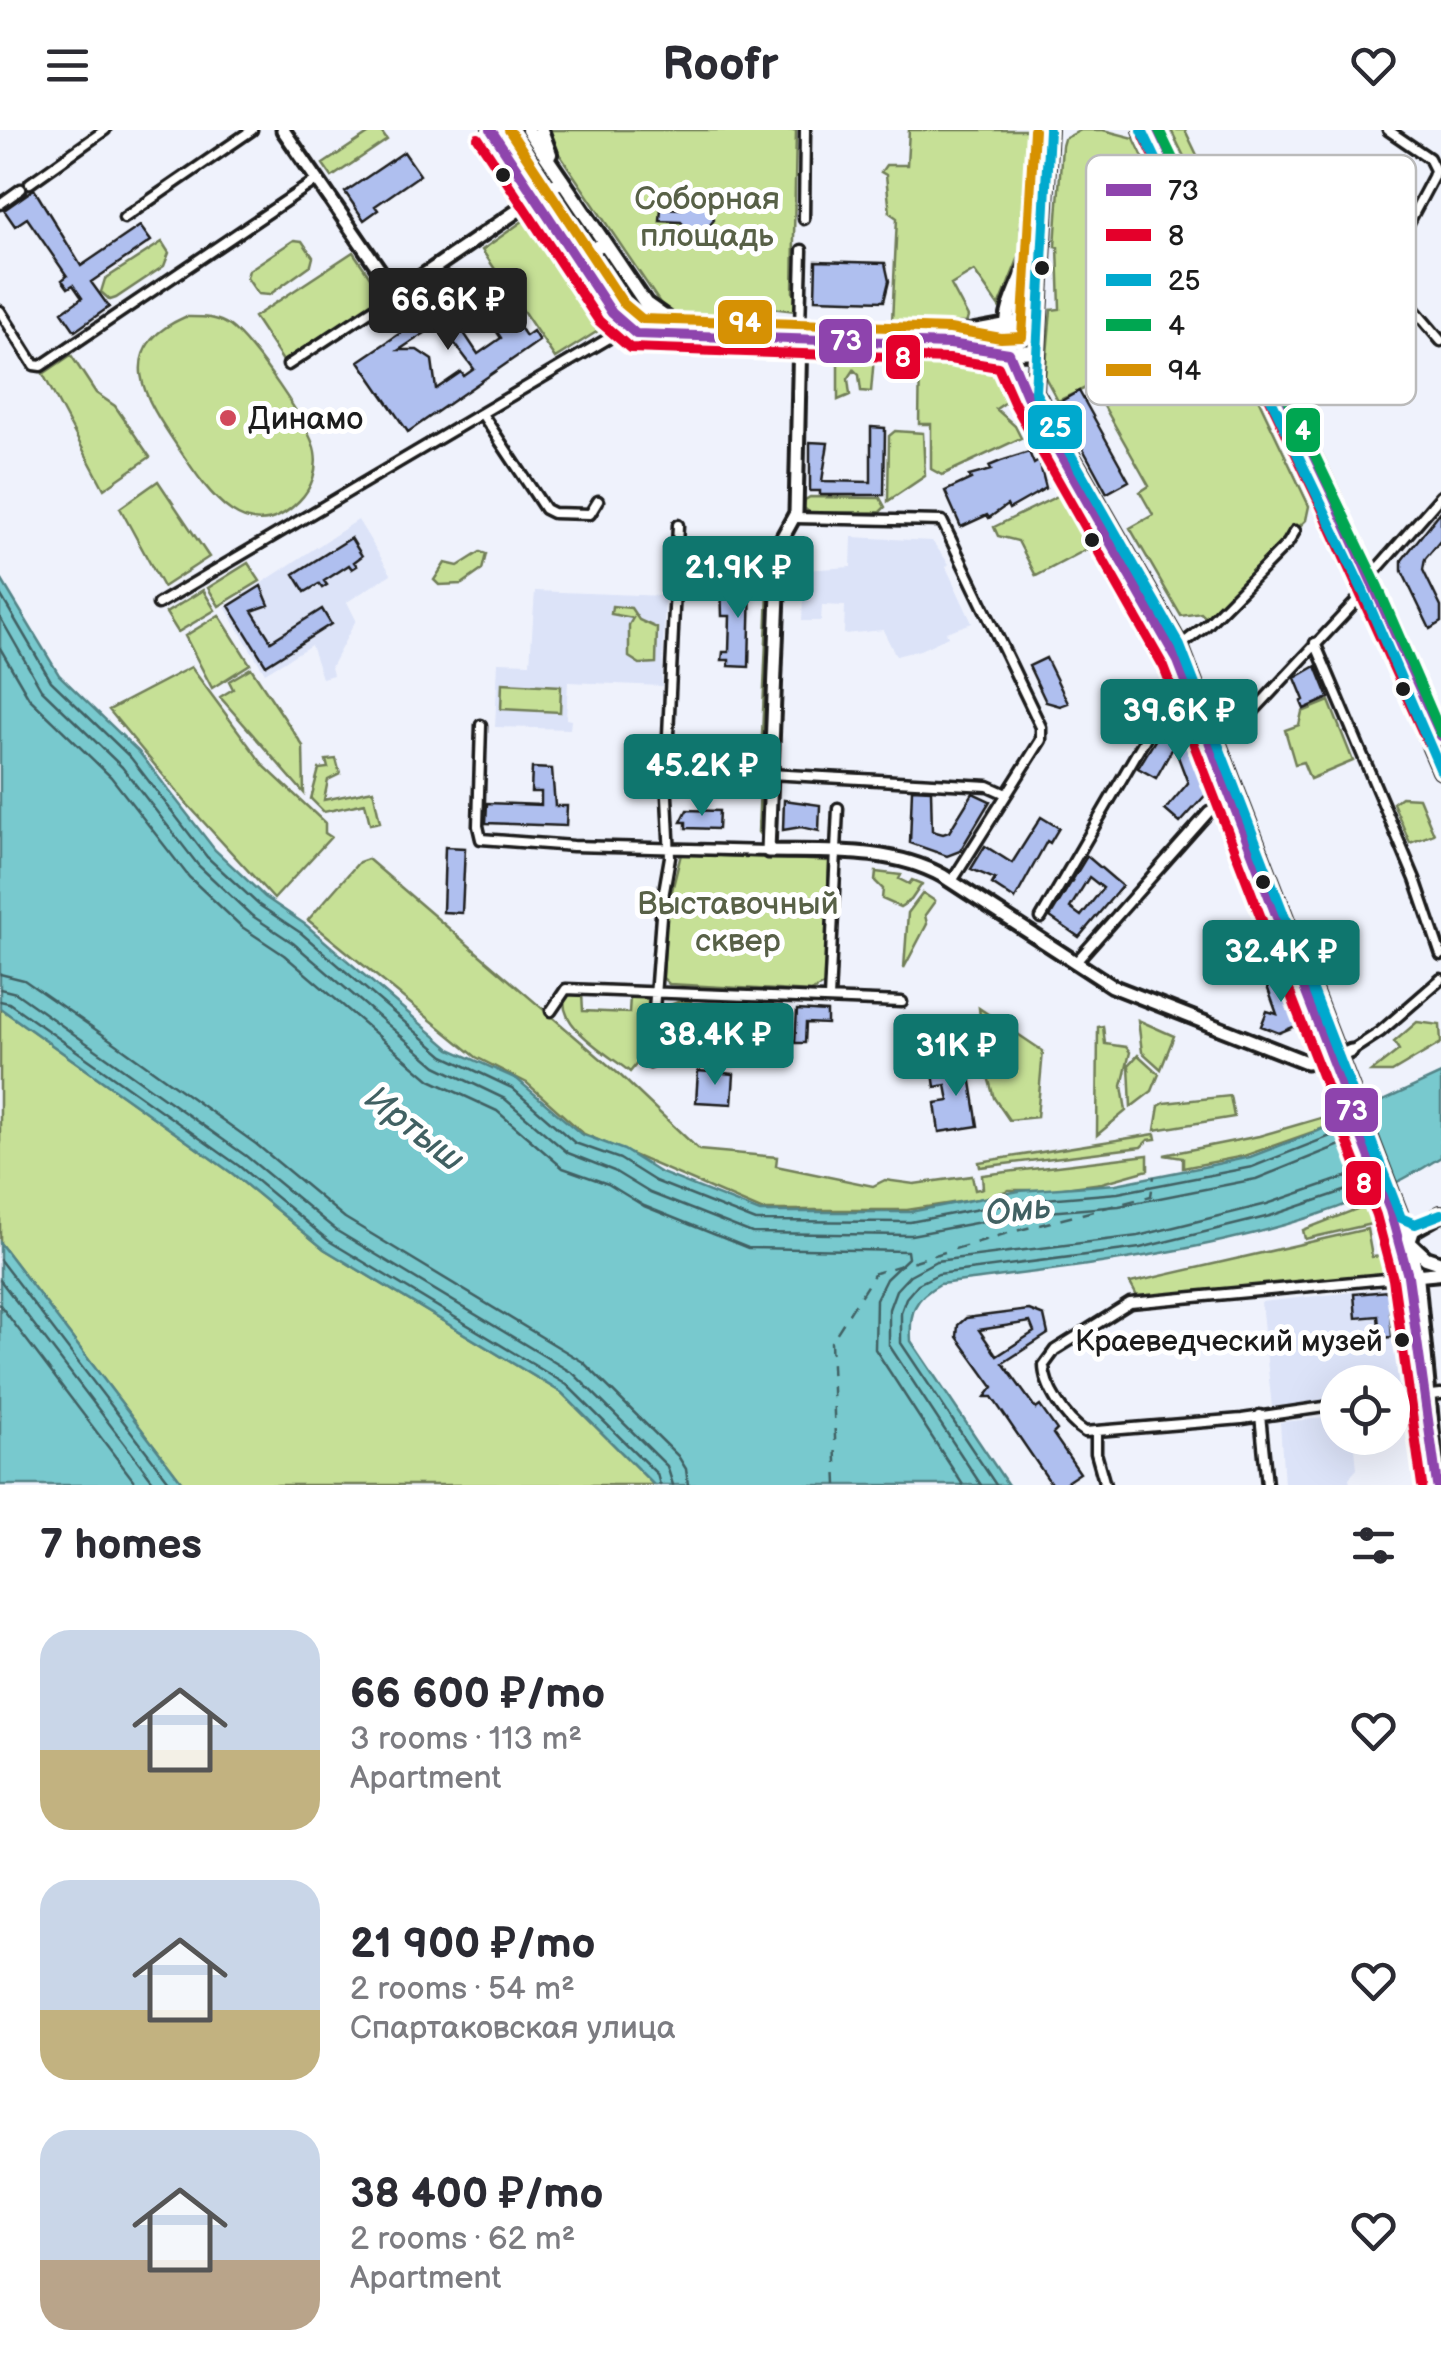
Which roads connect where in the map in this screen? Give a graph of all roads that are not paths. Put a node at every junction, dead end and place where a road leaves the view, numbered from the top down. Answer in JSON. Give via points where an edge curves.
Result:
{"nodes":[{"id":1,"x":105,"y":130,"type":"edge"},
{"id":2,"x":252,"y":130,"type":"edge"},
{"id":3,"x":284,"y":130,"type":"edge"},
{"id":4,"x":491,"y":130,"type":"edge"},
{"id":5,"x":528,"y":130,"type":"edge"},
{"id":6,"x":541,"y":130,"type":"edge"},
{"id":7,"x":804,"y":130,"type":"edge"},
{"id":8,"x":1050,"y":130,"type":"edge"},
{"id":9,"x":1142,"y":130,"type":"edge"},
{"id":10,"x":1388,"y":130,"type":"edge"},
{"id":11,"x":1161,"y":131,"type":"edge"},
{"id":12,"x":1156,"y":155,"type":"edge"},
{"id":13,"x":1171,"y":155,"type":"edge"},
{"id":14,"x":550,"y":162,"type":"junction"},
{"id":15,"x":318,"y":179,"type":"junction"},
{"id":16,"x":562,"y":180,"type":"junction"},
{"id":17,"x":536,"y":198,"type":"junction"},
{"id":18,"x":0,"y":204,"type":"edge"},
{"id":19,"x":1416,"y":207,"type":"edge"},
{"id":20,"x":1043,"y":209,"type":"junction"},
{"id":21,"x":124,"y":218,"type":"dead end"},
{"id":22,"x":804,"y":219,"type":"dead end"},
{"id":23,"x":604,"y":242,"type":"junction"},
{"id":24,"x":802,"y":250,"type":"dead end"},
{"id":25,"x":578,"y":260,"type":"junction"},
{"id":26,"x":396,"y":294,"type":"junction"},
{"id":27,"x":651,"y":309,"type":"junction"},
{"id":28,"x":0,"y":311,"type":"edge"},
{"id":29,"x":1416,"y":312,"type":"edge"},
{"id":30,"x":625,"y":326,"type":"junction"},
{"id":31,"x":1003,"y":328,"type":"junction"},
{"id":32,"x":1035,"y":330,"type":"junction"},
{"id":33,"x":800,"y":335,"type":"junction"},
{"id":34,"x":889,"y":336,"type":"junction"},
{"id":35,"x":1441,"y":341,"type":"edge"},
{"id":36,"x":1036,"y":351,"type":"junction"},
{"id":37,"x":1009,"y":353,"type":"junction"},
{"id":38,"x":288,"y":365,"type":"dead end"},
{"id":39,"x":1278,"y":405,"type":"edge"},
{"id":40,"x":1285,"y":405,"type":"edge"},
{"id":41,"x":482,"y":414,"type":"junction"},
{"id":42,"x":1441,"y":496,"type":"edge"},
{"id":43,"x":598,"y":501,"type":"dead end"},
{"id":44,"x":795,"y":518,"type":"junction"},
{"id":45,"x":678,"y":525,"type":"dead end"},
{"id":46,"x":1295,"y":531,"type":"dead end"},
{"id":47,"x":1370,"y":577,"type":"junction"},
{"id":48,"x":1364,"y":593,"type":"junction"},
{"id":49,"x":158,"y":604,"type":"dead end"},
{"id":50,"x":1315,"y":643,"type":"junction"},
{"id":51,"x":1180,"y":646,"type":"junction"},
{"id":52,"x":1163,"y":708,"type":"dead end"},
{"id":53,"x":1247,"y":718,"type":"dead end"},
{"id":54,"x":481,"y":725,"type":"dead end"},
{"id":55,"x":1441,"y":736,"type":"edge"},
{"id":56,"x":1441,"y":771,"type":"edge"},
{"id":57,"x":769,"y":774,"type":"junction"},
{"id":58,"x":1006,"y":794,"type":"junction"},
{"id":59,"x":838,"y":808,"type":"dead end"},
{"id":60,"x":1209,"y":812,"type":"dead end"},
{"id":61,"x":669,"y":850,"type":"junction"},
{"id":62,"x":768,"y":851,"type":"junction"},
{"id":63,"x":836,"y":854,"type":"junction"},
{"id":64,"x":952,"y":881,"type":"junction"},
{"id":65,"x":1042,"y":918,"type":"dead end"},
{"id":66,"x":1441,"y":955,"type":"edge"},
{"id":67,"x":1075,"y":962,"type":"junction"},
{"id":68,"x":1441,"y":978,"type":"edge"},
{"id":69,"x":654,"y":992,"type":"junction"},
{"id":70,"x":829,"y":999,"type":"junction"},
{"id":71,"x":902,"y":1002,"type":"dead end"},
{"id":72,"x":551,"y":1011,"type":"dead end"},
{"id":73,"x":1341,"y":1056,"type":"junction"},
{"id":74,"x":650,"y":1063,"type":"dead end"},
{"id":75,"x":1396,"y":1212,"type":"junction"},
{"id":76,"x":1441,"y":1214,"type":"edge"},
{"id":77,"x":1422,"y":1224,"type":"junction"},
{"id":78,"x":1409,"y":1242,"type":"junction"},
{"id":79,"x":1441,"y":1264,"type":"edge"},
{"id":80,"x":1441,"y":1273,"type":"edge"},
{"id":81,"x":1413,"y":1276,"type":"junction"},
{"id":82,"x":1434,"y":1395,"type":"edge"},
{"id":83,"x":1320,"y":1407,"type":"edge"},
{"id":84,"x":1260,"y":1415,"type":"junction"},
{"id":85,"x":1096,"y":1433,"type":"junction"},
{"id":86,"x":1105,"y":1485,"type":"edge"},
{"id":87,"x":1268,"y":1485,"type":"edge"},
{"id":88,"x":1437,"y":1485,"type":"edge"}],
"edges":[{"from":1,"to":18,"type":"street"},
{"from":2,"to":21,"type":"street"},
{"from":3,"to":15,"type":"street"},
{"from":4,"to":17,"type":"main road"},
{"from":5,"to":14,"type":"main road"},
{"from":6,"to":14,"type":"main road"},
{"from":7,"to":22,"type":"street"},
{"from":8,"to":20,"type":"main road"},
{"from":9,"to":12,"type":"main road"},
{"from":10,"to":19,"type":"street","via":[[1429,158],[1435,170]]},
{"from":11,"to":13,"type":"main road"},
{"from":14,"to":16,"type":"main road"},
{"from":15,"to":26,"type":"street"},
{"from":15,"to":28,"type":"street","via":[[49,362],[34,365]]},
{"from":16,"to":17,"type":"main road"},
{"from":16,"to":23,"type":"main road"},
{"from":17,"to":25,"type":"main road"},
{"from":17,"to":26,"type":"street"},
{"from":20,"to":31,"type":"main road"},
{"from":20,"to":32,"type":"main road"},
{"from":23,"to":25,"type":"main road"},
{"from":23,"to":27,"type":"main road"},
{"from":24,"to":33,"type":"street"},
{"from":25,"to":30,"type":"main road"},
{"from":26,"to":38,"type":"street"},
{"from":27,"to":30,"type":"street"},
{"from":27,"to":33,"type":"main road","via":[[681,325]]},
{"from":29,"to":35,"type":"street"},
{"from":30,"to":33,"type":"main road","via":[[642,336],[680,338]]},
{"from":30,"to":41,"type":"street"},
{"from":31,"to":32,"type":"main road","via":[[1023,322]]},
{"from":31,"to":34,"type":"main road"},
{"from":31,"to":37,"type":"main road"},
{"from":32,"to":36,"type":"main road"},
{"from":33,"to":34,"type":"main road"},
{"from":33,"to":44,"type":"street"},
{"from":34,"to":37,"type":"main road"},
{"from":36,"to":37,"type":"main road"},
{"from":36,"to":51,"type":"main road","via":[[1035,392]]},
{"from":37,"to":73,"type":"main road","via":[[1178,662]]},
{"from":39,"to":48,"type":"main road"},
{"from":40,"to":47,"type":"main road"},
{"from":41,"to":43,"type":"street","via":[[545,508],[590,514]]},
{"from":41,"to":49,"type":"street"},
{"from":42,"to":47,"type":"street"},
{"from":44,"to":57,"type":"street","via":[[780,542]]},
{"from":44,"to":58,"type":"street","via":[[933,518],[946,524],[1042,731]]},
{"from":45,"to":61,"type":"street","via":[[666,776]]},
{"from":46,"to":51,"type":"street"},
{"from":47,"to":55,"type":"main road"},
{"from":48,"to":50,"type":"street"},
{"from":48,"to":56,"type":"main road"},
{"from":50,"to":53,"type":"street"},
{"from":50,"to":66,"type":"street"},
{"from":51,"to":73,"type":"main road"},
{"from":52,"to":65,"type":"street"},
{"from":54,"to":61,"type":"street","via":[[481,839]]},
{"from":57,"to":58,"type":"street","via":[[971,784]]},
{"from":57,"to":62,"type":"street"},
{"from":58,"to":64,"type":"street"},
{"from":59,"to":63,"type":"street"},
{"from":60,"to":67,"type":"street"},
{"from":61,"to":62,"type":"street"},
{"from":61,"to":69,"type":"street"},
{"from":62,"to":63,"type":"street"},
{"from":63,"to":64,"type":"street","via":[[902,859]]},
{"from":63,"to":70,"type":"street"},
{"from":64,"to":67,"type":"street"},
{"from":67,"to":73,"type":"street","via":[[1124,992],[1295,1058],[1317,1063]]},
{"from":68,"to":73,"type":"street","via":[[1380,1032]]},
{"from":69,"to":70,"type":"street"},
{"from":69,"to":72,"type":"street","via":[[566,988]]},
{"from":69,"to":74,"type":"street"},
{"from":70,"to":71,"type":"street"},
{"from":73,"to":75,"type":"main road"},
{"from":75,"to":77,"type":"main road","via":[[1409,1224]]},
{"from":75,"to":78,"type":"main road"},
{"from":75,"to":81,"type":"main road"},
{"from":76,"to":77,"type":"main road"},
{"from":77,"to":78,"type":"main road"},
{"from":78,"to":79,"type":"main road"},
{"from":78,"to":81,"type":"main road"},
{"from":80,"to":81,"type":"main road"},
{"from":81,"to":82,"type":"main road"},
{"from":81,"to":85,"type":"street","via":[[1130,1303],[1055,1350],[1044,1365],[1072,1422]]},
{"from":82,"to":88,"type":"main road"},
{"from":83,"to":84,"type":"street"},
{"from":84,"to":85,"type":"street"},
{"from":84,"to":87,"type":"street"},
{"from":85,"to":86,"type":"street"}]}
